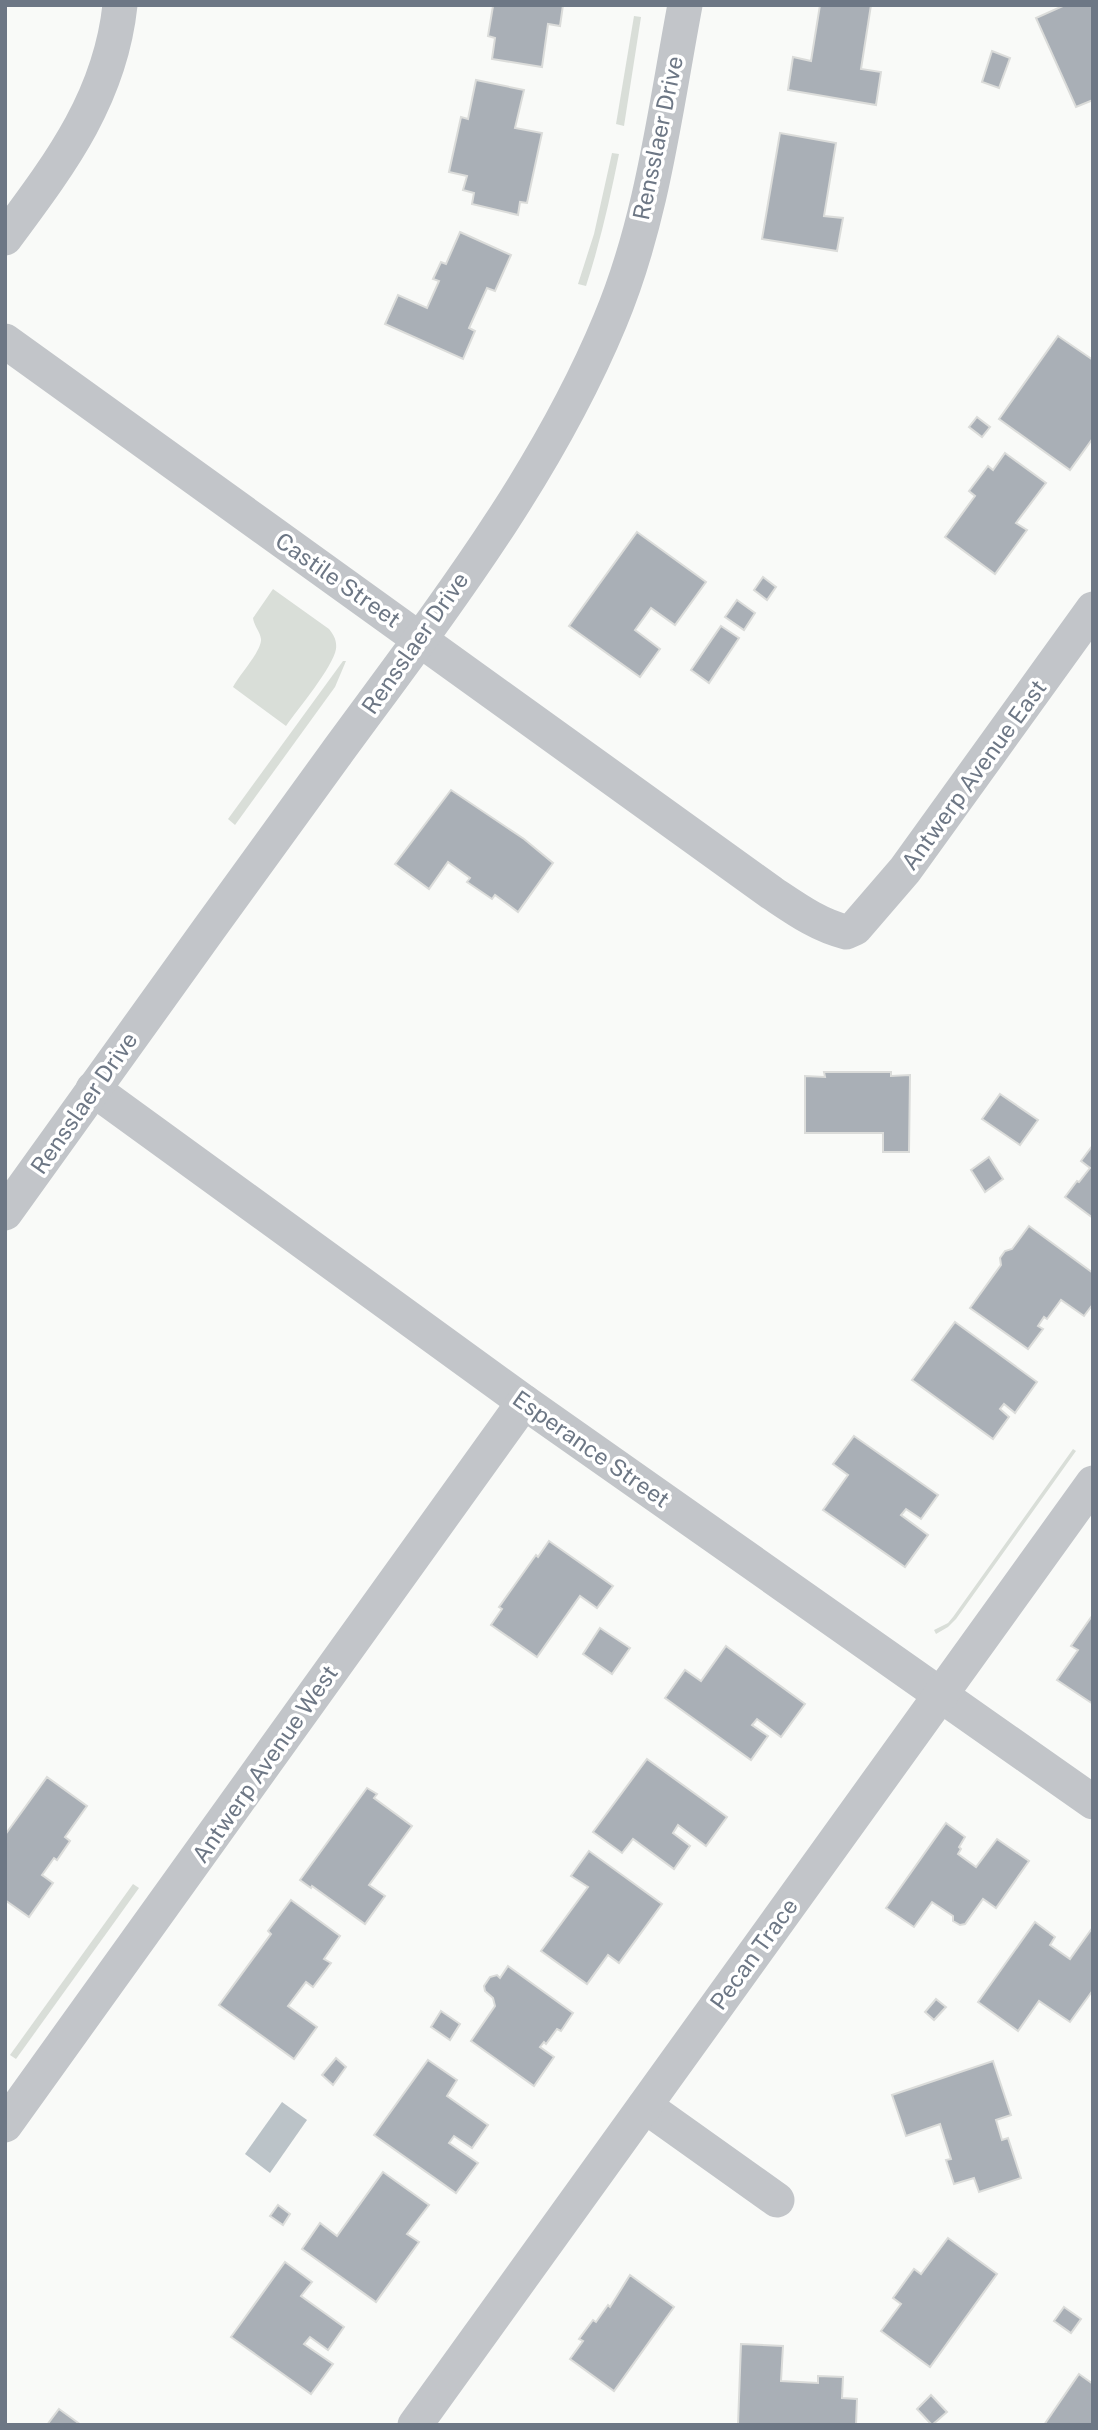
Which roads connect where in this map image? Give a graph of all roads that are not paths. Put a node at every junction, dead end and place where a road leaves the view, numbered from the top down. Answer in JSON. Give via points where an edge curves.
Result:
{"nodes":[{"id":1,"x":120,"y":5,"type":"edge"},
{"id":2,"x":685,"y":5,"type":"edge"},
{"id":3,"x":5,"y":238,"type":"edge"},
{"id":4,"x":5,"y":341,"type":"edge"},
{"id":5,"x":1093,"y":609,"type":"edge"},
{"id":6,"x":420,"y":638,"type":"junction"},
{"id":7,"x":846,"y":932,"type":"joint"},
{"id":8,"x":93,"y":1089,"type":"junction"},
{"id":9,"x":5,"y":1213,"type":"edge"},
{"id":10,"x":524,"y":1402,"type":"junction"},
{"id":11,"x":1093,"y":1482,"type":"edge"},
{"id":12,"x":940,"y":1694,"type":"junction"},
{"id":13,"x":1093,"y":1802,"type":"edge"},
{"id":14,"x":645,"y":2106,"type":"junction"},
{"id":15,"x":5,"y":2125,"type":"edge"},
{"id":16,"x":777,"y":2200,"type":"dead end"},
{"id":17,"x":415,"y":2425,"type":"edge"}],
"edges":[{"from":1,"to":3,"type":"street","via":[[114,46],[90,110],[58,167]]},
{"from":2,"to":6,"type":"street","name":"Rensslaer Drive","via":[[642,220],[611,318],[530,477]]},
{"from":4,"to":6,"type":"street","name":"Castile Street"},
{"from":5,"to":7,"type":"street","name":"Antwerp Avenue East","via":[[905,870],[855,928]]},
{"from":6,"to":7,"type":"street","name":"Castile Street","via":[[772,893],[806,916]]},
{"from":6,"to":8,"type":"street","name":"Rensslaer Drive"},
{"from":8,"to":9,"type":"street","name":"Rensslaer Drive"},
{"from":8,"to":10,"type":"street","name":"Esperance Street"},
{"from":10,"to":12,"type":"street","name":"Esperance Street"},
{"from":10,"to":15,"type":"street","name":"Antwerp Avenue West"},
{"from":11,"to":12,"type":"street","name":"Pecan Trace"},
{"from":12,"to":13,"type":"street","name":"Esperance Street"},
{"from":12,"to":14,"type":"street","name":"Pecan Trace"},
{"from":14,"to":16,"type":"street"},
{"from":14,"to":17,"type":"street","name":"Pecan Trace"}]}
